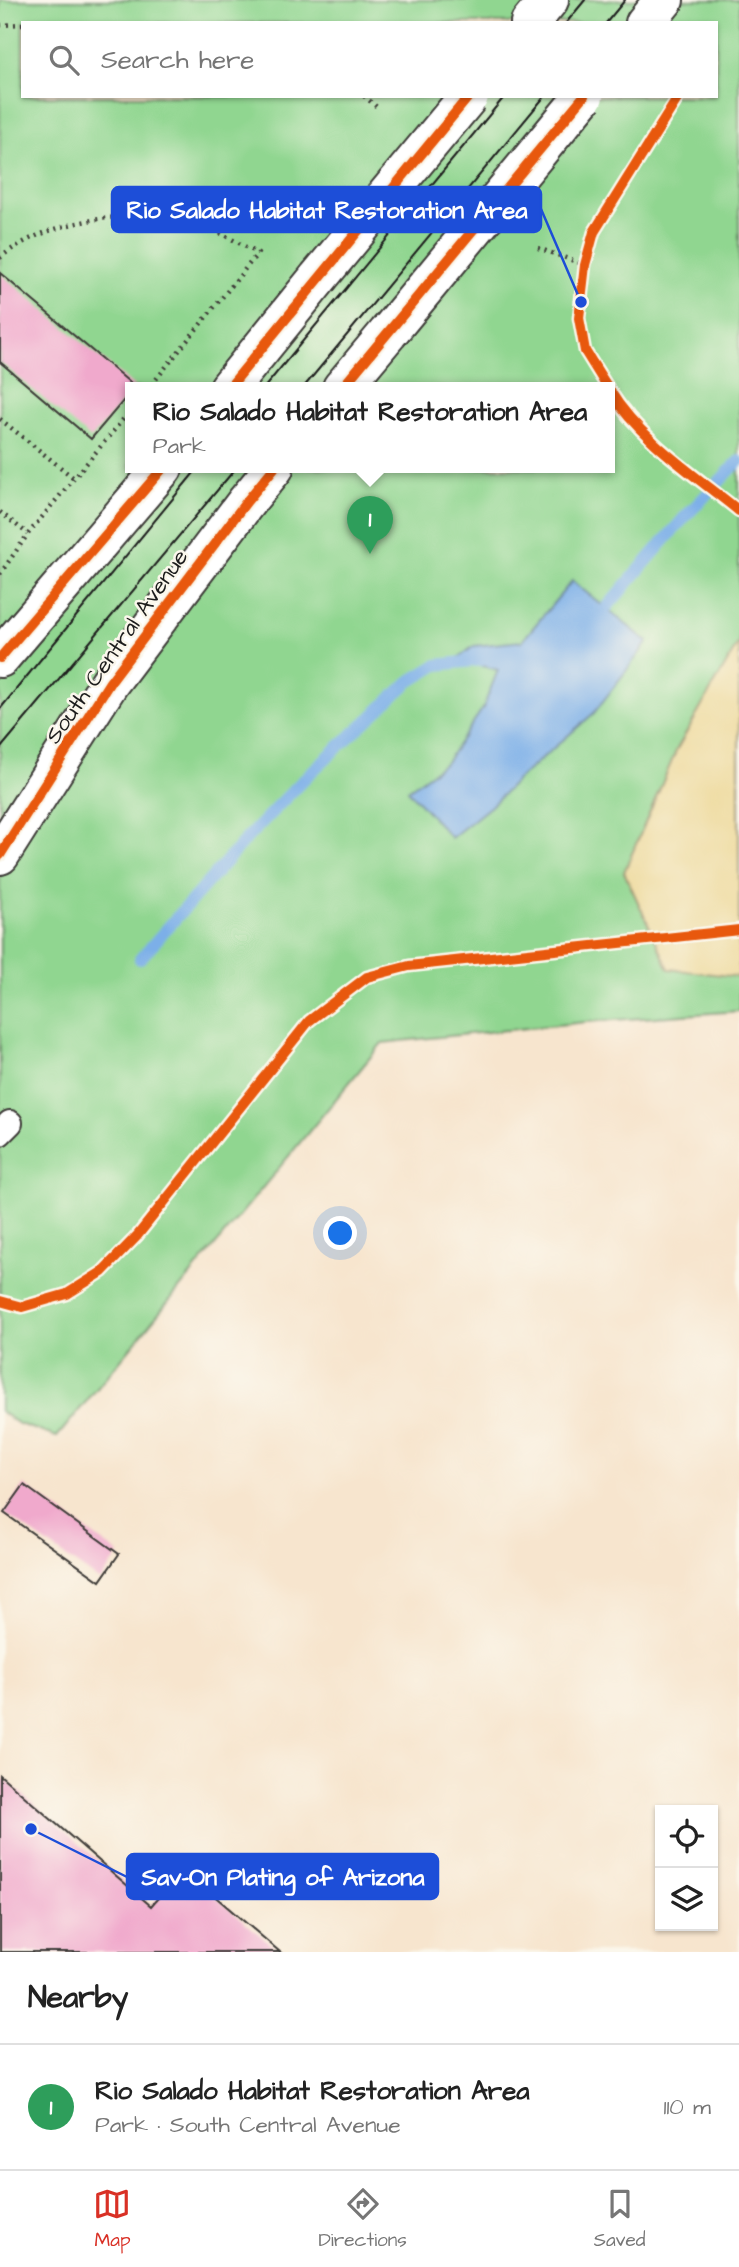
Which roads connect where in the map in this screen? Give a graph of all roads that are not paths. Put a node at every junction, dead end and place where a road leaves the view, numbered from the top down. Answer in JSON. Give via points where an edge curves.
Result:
{"nodes":[{"id":1,"x":549,"y":0,"type":"edge"},
{"id":2,"x":664,"y":0,"type":"edge"},
{"id":3,"x":532,"y":21,"type":"edge"},
{"id":4,"x":647,"y":21,"type":"edge"},
{"id":5,"x":467,"y":98,"type":"edge"},
{"id":6,"x":582,"y":98,"type":"edge"},
{"id":7,"x":234,"y":382,"type":"edge"},
{"id":8,"x":347,"y":382,"type":"edge"},
{"id":9,"x":159,"y":473,"type":"edge"},
{"id":10,"x":270,"y":473,"type":"edge"},
{"id":11,"x":0,"y":658,"type":"edge"},
{"id":12,"x":0,"y":855,"type":"edge"}],
"edges":[{"from":1,"to":3,"type":"main road"},
{"from":2,"to":4,"type":"main road"},
{"from":5,"to":7,"type":"main road","bridge":true},
{"from":6,"to":8,"type":"main road","bridge":true},
{"from":9,"to":11,"type":"main road"},
{"from":10,"to":12,"type":"main road","name":"South Central Avenue","via":[[110,682]]}]}
